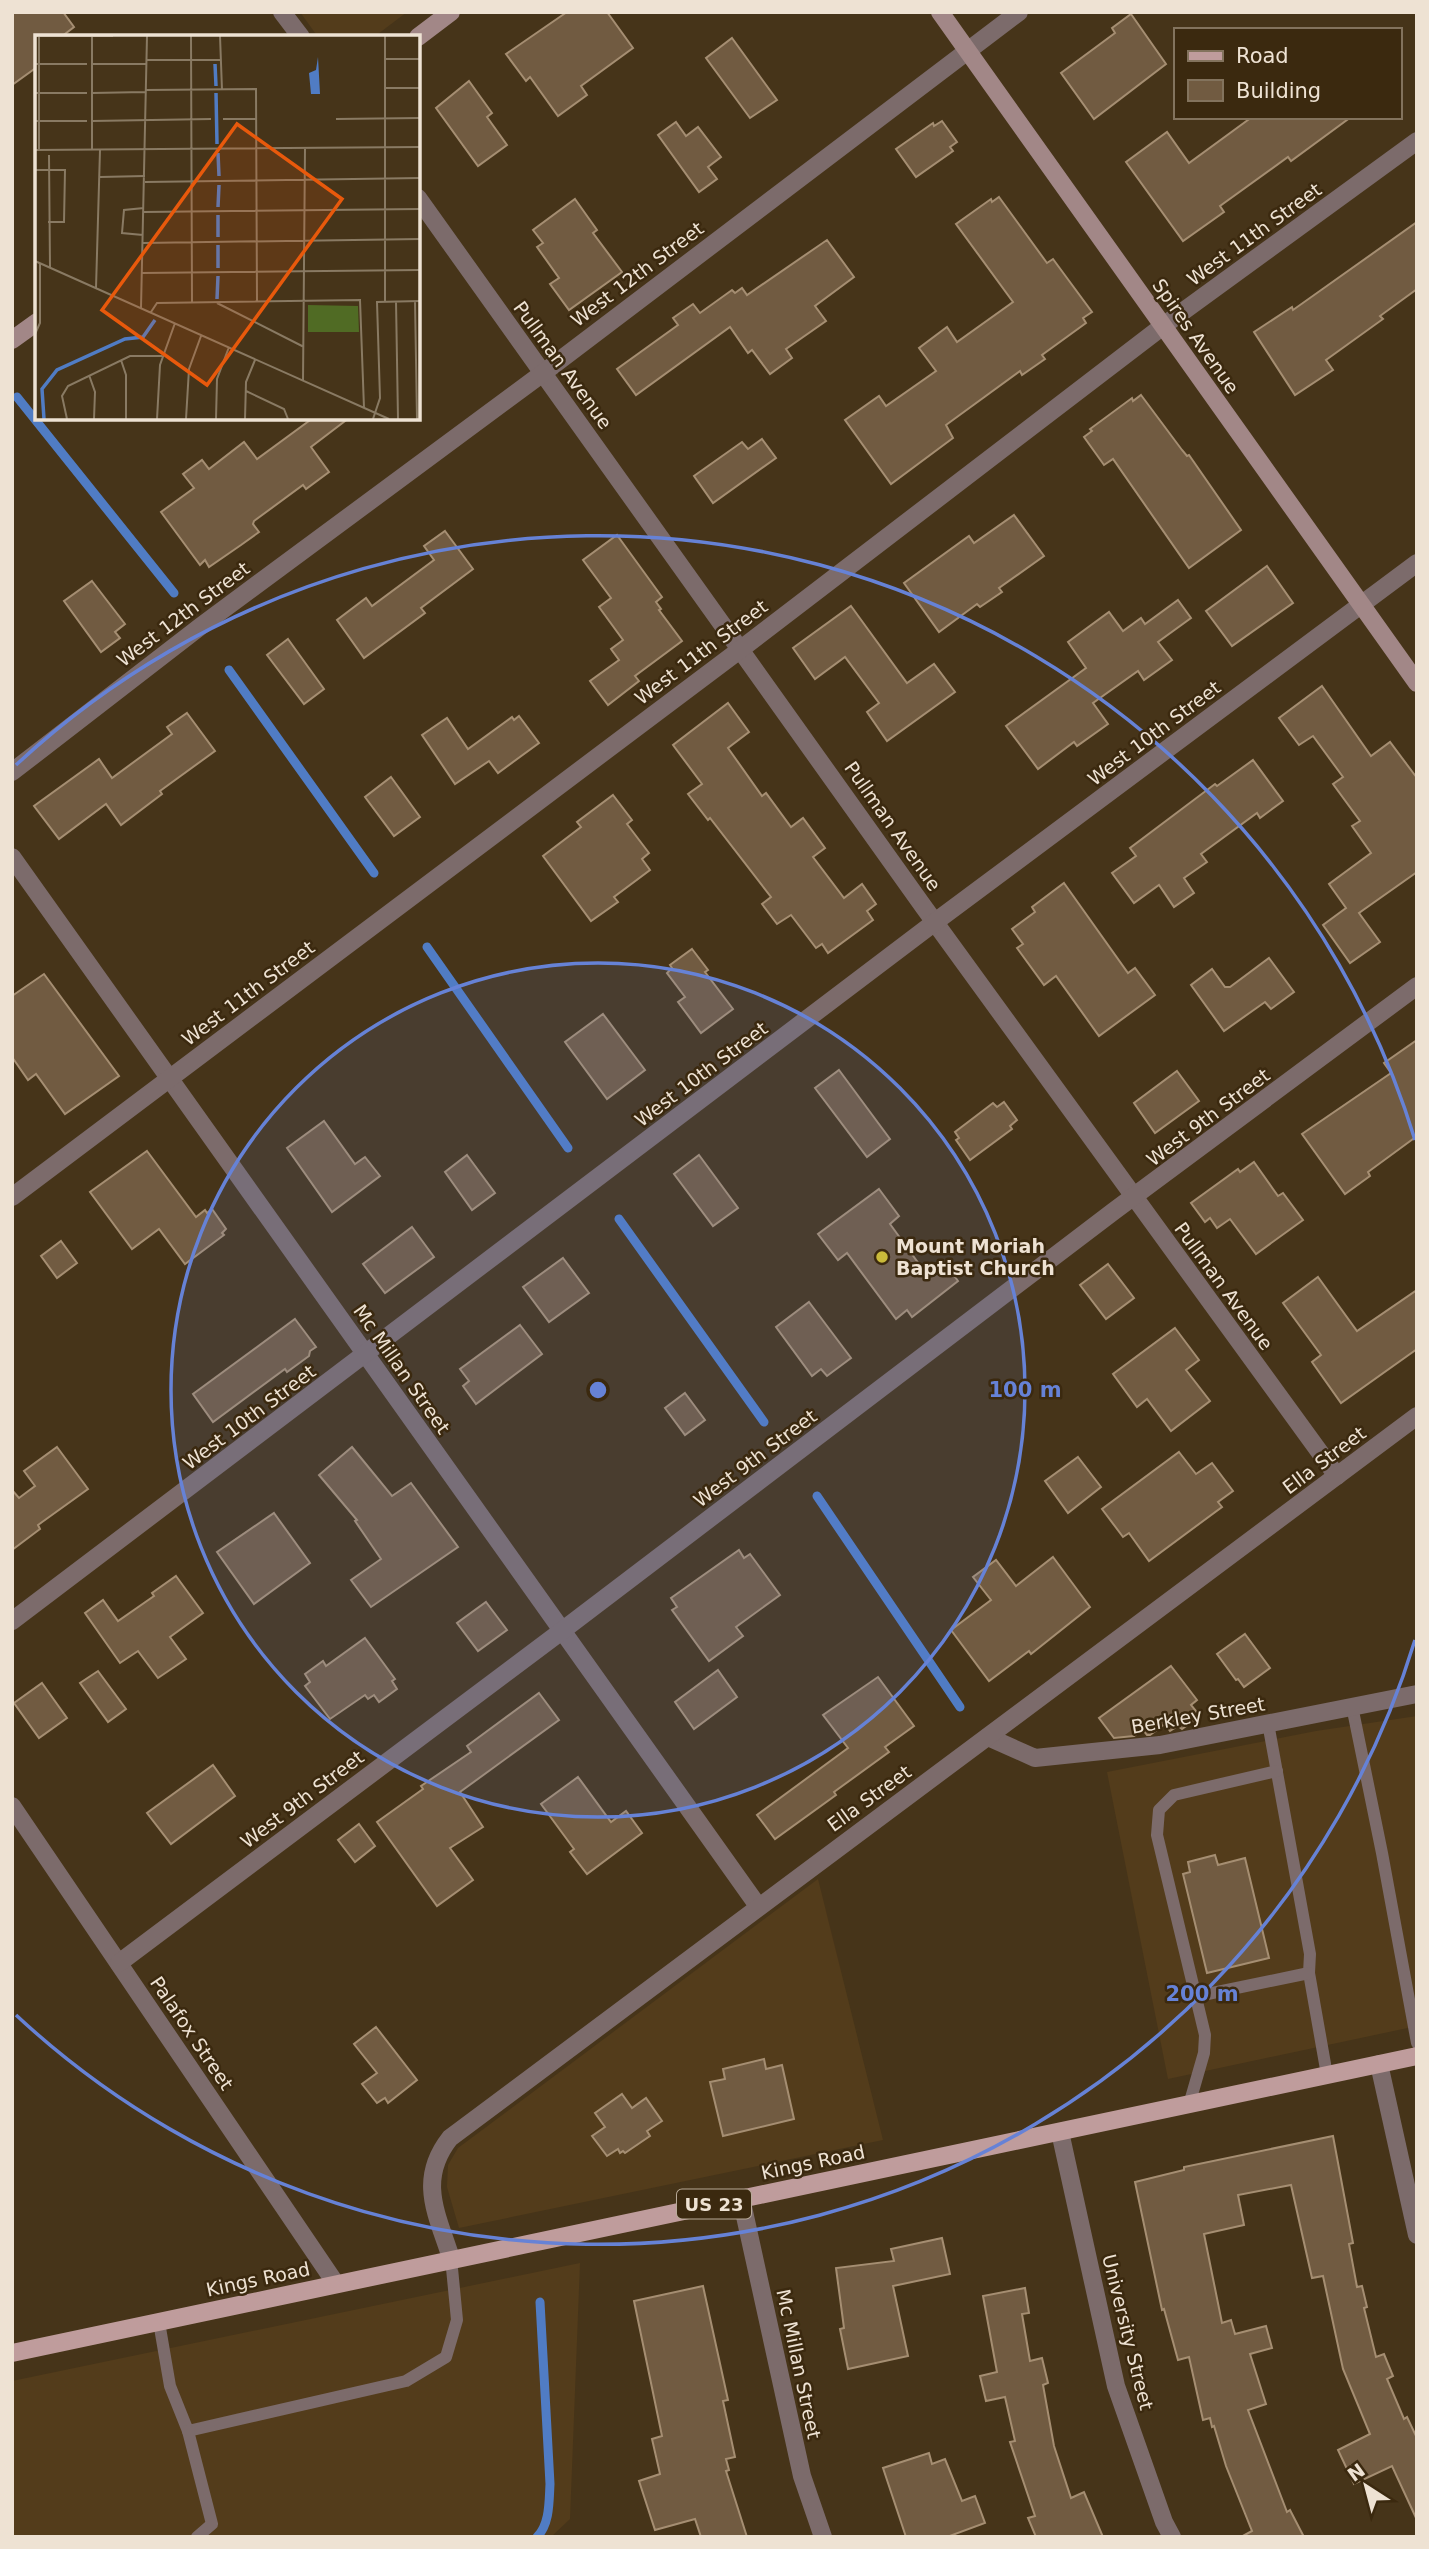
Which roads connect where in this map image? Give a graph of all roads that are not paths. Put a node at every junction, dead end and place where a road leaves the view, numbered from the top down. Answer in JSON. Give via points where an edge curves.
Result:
{"nodes":[{"id":1,"x":282,"y":12,"type":"edge"},
{"id":2,"x":451,"y":12,"type":"edge"},
{"id":3,"x":940,"y":12,"type":"edge"},
{"id":4,"x":1019,"y":12,"type":"edge"},
{"id":5,"x":299,"y":35,"type":"edge"},
{"id":6,"x":420,"y":35,"type":"edge"},
{"id":7,"x":967,"y":50,"type":"junction"},
{"id":8,"x":1417,"y":141,"type":"edge"},
{"id":9,"x":420,"y":201,"type":"edge"},
{"id":10,"x":35,"y":323,"type":"edge"},
{"id":11,"x":1163,"y":326,"type":"junction"},
{"id":12,"x":12,"y":340,"type":"edge"},
{"id":13,"x":542,"y":373,"type":"junction"},
{"id":14,"x":1417,"y":563,"type":"edge"},
{"id":15,"x":1361,"y":604,"type":"junction"},
{"id":16,"x":741,"y":649,"type":"junction"},
{"id":17,"x":1417,"y":683,"type":"edge"},
{"id":18,"x":12,"y":772,"type":"edge"},
{"id":19,"x":12,"y":857,"type":"edge"},
{"id":20,"x":935,"y":922,"type":"junction"},
{"id":21,"x":1417,"y":986,"type":"edge"},
{"id":22,"x":169,"y":1079,"type":"junction"},
{"id":23,"x":12,"y":1197,"type":"edge"},
{"id":24,"x":1134,"y":1198,"type":"junction"},
{"id":25,"x":366,"y":1355,"type":"junction"},
{"id":26,"x":1417,"y":1416,"type":"edge"},
{"id":27,"x":1337,"y":1476,"type":"junction"},
{"id":28,"x":12,"y":1621,"type":"edge"},
{"id":29,"x":562,"y":1630,"type":"junction"},
{"id":30,"x":1417,"y":1694,"type":"edge"},
{"id":31,"x":1352,"y":1706,"type":"junction"},
{"id":32,"x":1268,"y":1723,"type":"junction"},
{"id":33,"x":988,"y":1737,"type":"junction"},
{"id":34,"x":1277,"y":1771,"type":"junction"},
{"id":35,"x":12,"y":1806,"type":"edge"},
{"id":36,"x":758,"y":1906,"type":"junction"},
{"id":37,"x":119,"y":1963,"type":"junction"},
{"id":38,"x":1309,"y":1973,"type":"junction"},
{"id":39,"x":1198,"y":1996,"type":"junction"},
{"id":40,"x":1417,"y":2043,"type":"edge"},
{"id":41,"x":1417,"y":2056,"type":"edge"},
{"id":42,"x":1379,"y":2064,"type":"junction"},
{"id":43,"x":1327,"y":2075,"type":"junction"},
{"id":44,"x":1189,"y":2105,"type":"junction"},
{"id":45,"x":1060,"y":2132,"type":"junction"},
{"id":46,"x":741,"y":2198,"type":"junction"},
{"id":47,"x":1417,"y":2235,"type":"edge"},
{"id":48,"x":451,"y":2259,"type":"junction"},
{"id":49,"x":335,"y":2284,"type":"junction"},
{"id":50,"x":159,"y":2322,"type":"junction"},
{"id":51,"x":12,"y":2353,"type":"edge"},
{"id":52,"x":188,"y":2431,"type":"junction"},
{"id":53,"x":197,"y":2537,"type":"edge"},
{"id":54,"x":823,"y":2537,"type":"edge"},
{"id":55,"x":1172,"y":2537,"type":"edge"}],
"edges":[{"from":1,"to":5,"type":"street"},
{"from":2,"to":6,"type":"main road"},
{"from":3,"to":7,"type":"main road","name":"Spires Avenue"},
{"from":4,"to":7,"type":"street","name":"West 12th Street"},
{"from":7,"to":11,"type":"main road","name":"Spires Avenue"},
{"from":7,"to":13,"type":"street","name":"West 12th Street"},
{"from":8,"to":11,"type":"street","name":"West 11th Street"},
{"from":9,"to":13,"type":"street","name":"Pullman Avenue"},
{"from":10,"to":12,"type":"main road"},
{"from":11,"to":15,"type":"main road","name":"Spires Avenue"},
{"from":11,"to":16,"type":"street","name":"West 11th Street"},
{"from":13,"to":16,"type":"street","name":"Pullman Avenue"},
{"from":13,"to":18,"type":"street","name":"West 12th Street"},
{"from":14,"to":15,"type":"street","name":"West 10th Street"},
{"from":15,"to":17,"type":"main road","name":"Spires Avenue"},
{"from":15,"to":20,"type":"street","name":"West 10th Street"},
{"from":16,"to":20,"type":"street","name":"Pullman Avenue"},
{"from":16,"to":22,"type":"street","name":"West 11th Street"},
{"from":19,"to":22,"type":"street","name":"Mc Millan Street"},
{"from":20,"to":24,"type":"street","name":"Pullman Avenue"},
{"from":20,"to":25,"type":"street","name":"West 10th Street"},
{"from":21,"to":24,"type":"street","name":"West 9th Street"},
{"from":22,"to":23,"type":"street","name":"West 11th Street"},
{"from":22,"to":25,"type":"street","name":"Mc Millan Street"},
{"from":24,"to":27,"type":"street","name":"Pullman Avenue"},
{"from":24,"to":29,"type":"street","name":"West 9th Street"},
{"from":25,"to":28,"type":"street","name":"West 10th Street"},
{"from":25,"to":29,"type":"street","name":"Mc Millan Street"},
{"from":26,"to":27,"type":"street","name":"Ella Street"},
{"from":27,"to":33,"type":"street","name":"Ella Street"},
{"from":29,"to":36,"type":"street","name":"Mc Millan Street"},
{"from":29,"to":37,"type":"street","name":"West 9th Street"},
{"from":30,"to":31,"type":"street","name":"Berkley Street"},
{"from":31,"to":32,"type":"street","name":"Berkley Street"},
{"from":31,"to":40,"type":"lane"},
{"from":32,"to":33,"type":"street","name":"Berkley Street","via":[[1160,1745],[1035,1758]]},
{"from":32,"to":34,"type":"lane"},
{"from":33,"to":36,"type":"street","name":"Ella Street"},
{"from":34,"to":38,"type":"lane","via":[[1310,1954]]},
{"from":34,"to":39,"type":"lane","via":[[1174,1795],[1159,1810],[1157,1835]]},
{"from":35,"to":37,"type":"street","name":"Palafox Street"},
{"from":36,"to":48,"type":"street","name":"Ella Street","via":[[450,2138],[440,2151],[430,2182]]},
{"from":37,"to":49,"type":"street","name":"Palafox Street"},
{"from":38,"to":39,"type":"lane"},
{"from":38,"to":43,"type":"lane"},
{"from":39,"to":44,"type":"lane","via":[[1204,2053]]},
{"from":41,"to":42,"type":"main road","name":"Kings Road","number":"US 23"},
{"from":42,"to":43,"type":"main road","name":"Kings Road","number":"US 23"},
{"from":42,"to":47,"type":"street"},
{"from":43,"to":44,"type":"main road","name":"Kings Road","number":"US 23"},
{"from":44,"to":45,"type":"main road","name":"Kings Road","number":"US 23"},
{"from":45,"to":46,"type":"main road","name":"Kings Road","number":"US 23"},
{"from":45,"to":55,"type":"street","name":"University Street","via":[[1116,2386]]},
{"from":46,"to":48,"type":"main road","name":"Kings Road","number":"US 23"},
{"from":46,"to":54,"type":"street","name":"Mc Millan Street","via":[[802,2476]]},
{"from":48,"to":49,"type":"main road","name":"Kings Road","number":"US 23"},
{"from":48,"to":52,"type":"lane","via":[[457,2320],[446,2357],[406,2381]]},
{"from":49,"to":50,"type":"main road","name":"Kings Road","number":"US 23"},
{"from":50,"to":51,"type":"main road","name":"Kings Road","number":"US 23"},
{"from":50,"to":52,"type":"lane","via":[[170,2386]]},
{"from":52,"to":53,"type":"lane","via":[[212,2524]]}]}
